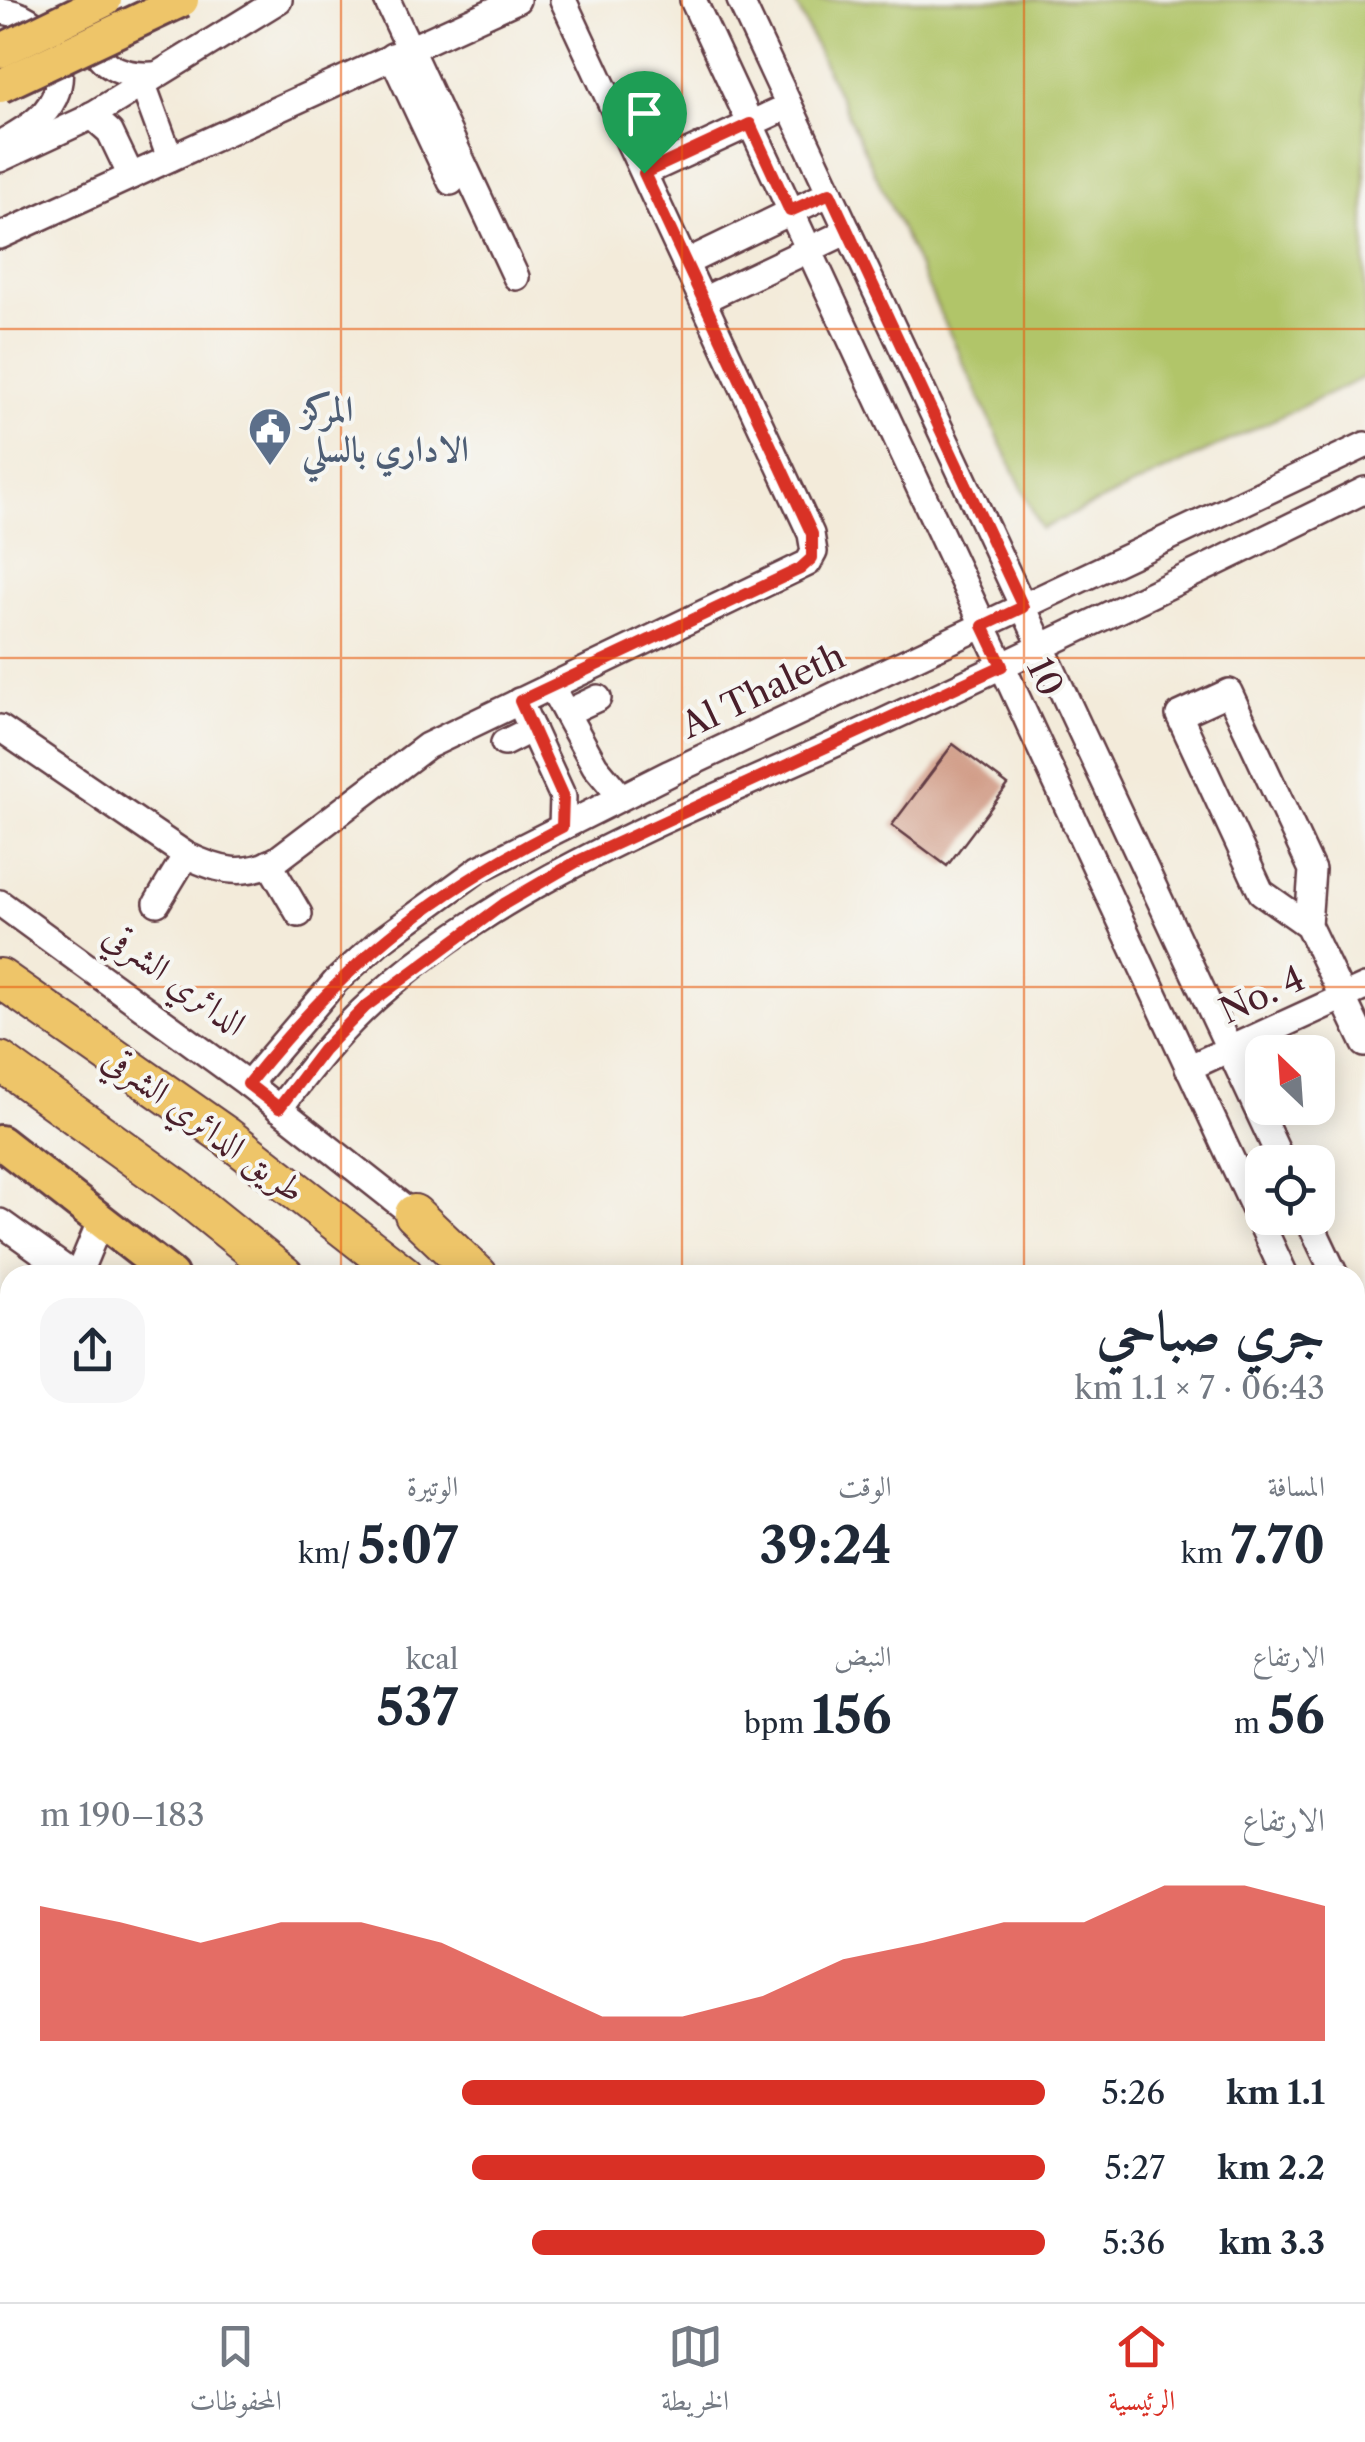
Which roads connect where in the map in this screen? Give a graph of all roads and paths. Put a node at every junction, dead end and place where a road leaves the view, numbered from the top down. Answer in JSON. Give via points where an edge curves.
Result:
{"nodes":[{"id":1,"x":72,"y":0,"type":"edge"},
{"id":2,"x":105,"y":0,"type":"edge"},
{"id":3,"x":182,"y":0,"type":"edge"},
{"id":4,"x":278,"y":0,"type":"edge"},
{"id":5,"x":387,"y":0,"type":"edge"},
{"id":6,"x":517,"y":0,"type":"edge"},
{"id":7,"x":563,"y":0,"type":"edge"},
{"id":8,"x":692,"y":0,"type":"edge"},
{"id":9,"x":740,"y":0,"type":"edge"},
{"id":10,"x":0,"y":11,"type":"edge"},
{"id":11,"x":0,"y":51,"type":"edge"},
{"id":12,"x":401,"y":52,"type":"junction"},
{"id":13,"x":147,"y":79,"type":"junction"},
{"id":14,"x":0,"y":86,"type":"edge"},
{"id":15,"x":789,"y":106,"type":"junction"},
{"id":16,"x":91,"y":115,"type":"junction"},
{"id":17,"x":750,"y":124,"type":"junction"},
{"id":18,"x":0,"y":144,"type":"edge"},
{"id":19,"x":170,"y":158,"type":"junction"},
{"id":20,"x":0,"y":159,"type":"edge"},
{"id":21,"x":644,"y":173,"type":"junction"},
{"id":22,"x":130,"y":176,"type":"junction"},
{"id":23,"x":451,"y":182,"type":"dead end"},
{"id":24,"x":830,"y":193,"type":"junction"},
{"id":25,"x":790,"y":211,"type":"junction"},
{"id":26,"x":848,"y":232,"type":"junction"},
{"id":27,"x":0,"y":236,"type":"edge"},
{"id":28,"x":808,"y":250,"type":"junction"},
{"id":29,"x":686,"y":263,"type":"junction"},
{"id":30,"x":516,"y":277,"type":"dead end"},
{"id":31,"x":702,"y":300,"type":"junction"},
{"id":32,"x":1365,"y":445,"type":"edge"},
{"id":33,"x":1365,"y":490,"type":"edge"},
{"id":34,"x":1023,"y":607,"type":"junction"},
{"id":35,"x":983,"y":626,"type":"junction"},
{"id":36,"x":1042,"y":648,"type":"junction"},
{"id":37,"x":1002,"y":666,"type":"junction"},
{"id":38,"x":552,"y":686,"type":"junction"},
{"id":39,"x":598,"y":698,"type":"dead end"},
{"id":40,"x":520,"y":701,"type":"junction"},
{"id":41,"x":566,"y":713,"type":"junction"},
{"id":42,"x":0,"y":728,"type":"edge"},
{"id":43,"x":532,"y":730,"type":"junction"},
{"id":44,"x":504,"y":743,"type":"dead end"},
{"id":45,"x":621,"y":797,"type":"junction"},
{"id":46,"x":562,"y":827,"type":"junction"},
{"id":47,"x":186,"y":855,"type":"junction"},
{"id":48,"x":270,"y":864,"type":"junction"},
{"id":49,"x":0,"y":903,"type":"edge"},
{"id":50,"x":156,"y":903,"type":"dead end"},
{"id":51,"x":300,"y":914,"type":"dead end"},
{"id":52,"x":1308,"y":925,"type":"junction"},
{"id":53,"x":0,"y":978,"type":"edge"},
{"id":54,"x":1353,"y":992,"type":"edge"},
{"id":55,"x":1365,"y":1044,"type":"edge"},
{"id":56,"x":1230,"y":1049,"type":"junction"},
{"id":57,"x":0,"y":1061,"type":"edge"},
{"id":58,"x":1188,"y":1068,"type":"junction"},
{"id":59,"x":248,"y":1084,"type":"junction"},
{"id":60,"x":279,"y":1108,"type":"junction"},
{"id":61,"x":0,"y":1142,"type":"edge"},
{"id":62,"x":1274,"y":1145,"type":"edge"},
{"id":63,"x":414,"y":1214,"type":"joint"},
{"id":64,"x":0,"y":1222,"type":"edge"},
{"id":65,"x":100,"y":1222,"type":"junction"},
{"id":66,"x":1316,"y":1235,"type":"edge"},
{"id":67,"x":62,"y":1265,"type":"edge"},
{"id":68,"x":81,"y":1265,"type":"edge"},
{"id":69,"x":158,"y":1265,"type":"edge"},
{"id":70,"x":272,"y":1265,"type":"edge"},
{"id":71,"x":391,"y":1265,"type":"edge"},
{"id":72,"x":471,"y":1265,"type":"edge"},
{"id":73,"x":1279,"y":1265,"type":"edge"},
{"id":74,"x":1330,"y":1265,"type":"edge"}],
"edges":[{"from":1,"to":13,"type":"street","via":[[94,54],[112,71]]},
{"from":2,"to":11,"type":"main road","bridge":true},
{"from":3,"to":14,"type":"main road","bridge":true},
{"from":4,"to":13,"type":"street"},
{"from":5,"to":12,"type":"street"},
{"from":6,"to":12,"type":"street"},
{"from":7,"to":21,"type":"street"},
{"from":8,"to":17,"type":"street","name":"10"},
{"from":9,"to":15,"type":"street","name":"10"},
{"from":10,"to":18,"type":"street","via":[[23,14],[40,26],[52,42],[59,74],[55,96],[38,122]]},
{"from":12,"to":19,"type":"street"},
{"from":12,"to":23,"type":"street"},
{"from":12,"to":30,"type":"street"},
{"from":13,"to":16,"type":"street"},
{"from":13,"to":19,"type":"street"},
{"from":15,"to":17,"type":"street"},
{"from":15,"to":24,"type":"street","name":"10"},
{"from":16,"to":20,"type":"street"},
{"from":16,"to":22,"type":"street","via":[[110,132]]},
{"from":17,"to":21,"type":"street"},
{"from":17,"to":25,"type":"street","name":"10"},
{"from":19,"to":22,"type":"street"},
{"from":21,"to":29,"type":"street"},
{"from":22,"to":27,"type":"street"},
{"from":24,"to":25,"type":"street"},
{"from":24,"to":26,"type":"street","name":"10"},
{"from":25,"to":28,"type":"street","name":"10"},
{"from":25,"to":29,"type":"street"},
{"from":26,"to":28,"type":"street"},
{"from":26,"to":34,"type":"street","name":"10"},
{"from":28,"to":31,"type":"street"},
{"from":28,"to":35,"type":"street","name":"10"},
{"from":29,"to":31,"type":"street"},
{"from":31,"to":38,"type":"street","via":[[812,534],[812,558]]},
{"from":32,"to":34,"type":"street","name":"Al Thaleth"},
{"from":33,"to":36,"type":"street"},
{"from":34,"to":35,"type":"street","name":"Al Thaleth"},
{"from":34,"to":36,"type":"street","name":"10"},
{"from":35,"to":37,"type":"street","name":"10"},
{"from":35,"to":45,"type":"street","name":"Al Thaleth"},
{"from":36,"to":37,"type":"street"},
{"from":36,"to":56,"type":"street","name":"10"},
{"from":37,"to":58,"type":"street","name":"10"},
{"from":37,"to":60,"type":"street","via":[[576,862],[504,904],[365,1007]]},
{"from":38,"to":40,"type":"street"},
{"from":38,"to":41,"type":"street"},
{"from":39,"to":41,"type":"street"},
{"from":40,"to":43,"type":"street"},
{"from":40,"to":48,"type":"street","via":[[411,756]]},
{"from":41,"to":45,"type":"street"},
{"from":42,"to":47,"type":"street"},
{"from":43,"to":44,"type":"street"},
{"from":43,"to":46,"type":"street","via":[[563,797]]},
{"from":45,"to":46,"type":"street","name":"Al Thaleth"},
{"from":46,"to":59,"type":"street","name":"Al Thaleth","via":[[480,869],[379,942],[294,1026]]},
{"from":47,"to":48,"type":"street","via":[[241,872]]},
{"from":47,"to":50,"type":"street"},
{"from":48,"to":51,"type":"street"},
{"from":49,"to":59,"type":"street","name":"الدائري الشرقي"},
{"from":52,"to":52,"type":"street","via":[[1261,892],[1179,715],[1229,692],[1312,870]]},
{"from":52,"to":54,"type":"street"},
{"from":53,"to":71,"type":"highway","name":"طريق الدائري الشرقي","via":[[226,1136]]},
{"from":54,"to":55,"type":"street"},
{"from":54,"to":56,"type":"street","name":"No. 4"},
{"from":56,"to":58,"type":"street","name":"No. 4"},
{"from":56,"to":62,"type":"street","name":"10"},
{"from":57,"to":70,"type":"highway","name":"طريق الدائري الشرقي"},
{"from":58,"to":73,"type":"street","name":"10"},
{"from":59,"to":60,"type":"street","name":"الدائري الشرقي"},
{"from":60,"to":63,"type":"street","name":"الدائري الشرقي"},
{"from":61,"to":65,"type":"main road"},
{"from":63,"to":72,"type":"highway"},
{"from":64,"to":67,"type":"street"},
{"from":65,"to":68,"type":"street"},
{"from":65,"to":69,"type":"main road"},
{"from":66,"to":74,"type":"street"}]}
